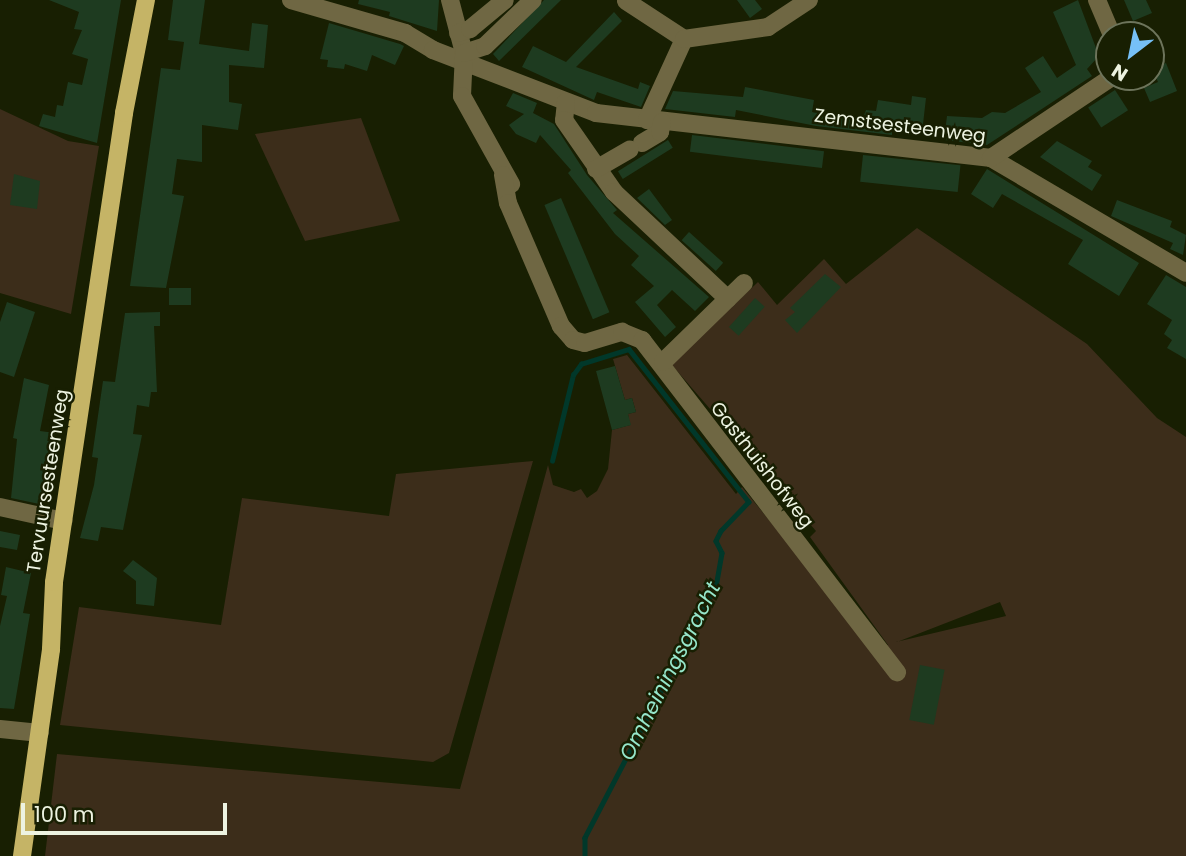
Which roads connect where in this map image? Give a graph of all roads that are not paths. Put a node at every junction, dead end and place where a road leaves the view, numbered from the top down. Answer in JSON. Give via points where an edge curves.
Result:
{"nodes":[{"id":1,"x":137,"y":0,"type":"edge"},
{"id":2,"x":146,"y":0,"type":"edge"},
{"id":3,"x":291,"y":0,"type":"edge"},
{"id":4,"x":450,"y":0,"type":"edge"},
{"id":5,"x":505,"y":0,"type":"edge"},
{"id":6,"x":533,"y":0,"type":"edge"},
{"id":7,"x":809,"y":0,"type":"edge"},
{"id":8,"x":1097,"y":0,"type":"edge"},
{"id":9,"x":626,"y":1,"type":"edge"},
{"id":10,"x":1106,"y":21,"type":"edge"},
{"id":11,"x":458,"y":33,"type":"junction"},
{"id":12,"x":684,"y":39,"type":"junction"},
{"id":13,"x":464,"y":58,"type":"junction"},
{"id":14,"x":1095,"y":89,"type":"edge"},
{"id":15,"x":566,"y":102,"type":"junction"},
{"id":16,"x":124,"y":113,"type":"junction"},
{"id":17,"x":654,"y":121,"type":"junction"},
{"id":18,"x":991,"y":159,"type":"junction"},
{"id":19,"x":596,"y":169,"type":"junction"},
{"id":20,"x":1186,"y":273,"type":"edge"},
{"id":21,"x":744,"y":283,"type":"dead end"},
{"id":22,"x":728,"y":299,"type":"junction"},
{"id":23,"x":663,"y":362,"type":"junction"},
{"id":24,"x":0,"y":507,"type":"edge"},
{"id":25,"x":63,"y":521,"type":"junction"},
{"id":26,"x":897,"y":672,"type":"dead end"},
{"id":27,"x":0,"y":729,"type":"edge"},
{"id":28,"x":40,"y":733,"type":"junction"},
{"id":29,"x":22,"y":856,"type":"edge"}],
"edges":[{"from":1,"to":16,"type":"main road","name":"Tervuursesteenweg"},
{"from":2,"to":16,"type":"main road","name":"Tervuursesteenweg"},
{"from":3,"to":13,"type":"street","name":"Zemstsesteenweg","via":[[405,33]]},
{"from":4,"to":11,"type":"street","name":"Gasthuishofweg"},
{"from":5,"to":11,"type":"street","via":[[470,29]]},
{"from":6,"to":13,"type":"street","via":[[485,46]]},
{"from":7,"to":12,"type":"street","via":[[768,27]]},
{"from":8,"to":10,"type":"street"},
{"from":9,"to":12,"type":"street"},
{"from":11,"to":13,"type":"street","name":"Gasthuishofweg"},
{"from":12,"to":17,"type":"street"},
{"from":13,"to":15,"type":"street","name":"Zemstsesteenweg"},
{"from":13,"to":23,"type":"street","name":"Gasthuishofweg","via":[[462,96],[503,175],[573,340],[585,343],[631,332]]},
{"from":14,"to":18,"type":"street"},
{"from":15,"to":17,"type":"street","name":"Zemstsesteenweg","via":[[596,113]]},
{"from":15,"to":19,"type":"street","via":[[564,120]]},
{"from":16,"to":25,"type":"main road","name":"Tervuursesteenweg"},
{"from":17,"to":18,"type":"street","name":"Zemstsesteenweg"},
{"from":17,"to":19,"type":"street","via":[[660,132]]},
{"from":18,"to":20,"type":"street","name":"Zemstsesteenweg"},
{"from":19,"to":22,"type":"street","via":[[649,227]]},
{"from":21,"to":22,"type":"street"},
{"from":22,"to":23,"type":"street"},
{"from":23,"to":26,"type":"street","name":"Gasthuishofweg","via":[[699,419]]},
{"from":24,"to":25,"type":"street"},
{"from":25,"to":28,"type":"main road","name":"Tervuursesteenweg"},
{"from":27,"to":28,"type":"street"},
{"from":28,"to":29,"type":"main road","name":"Tervuursesteenweg"}]}
